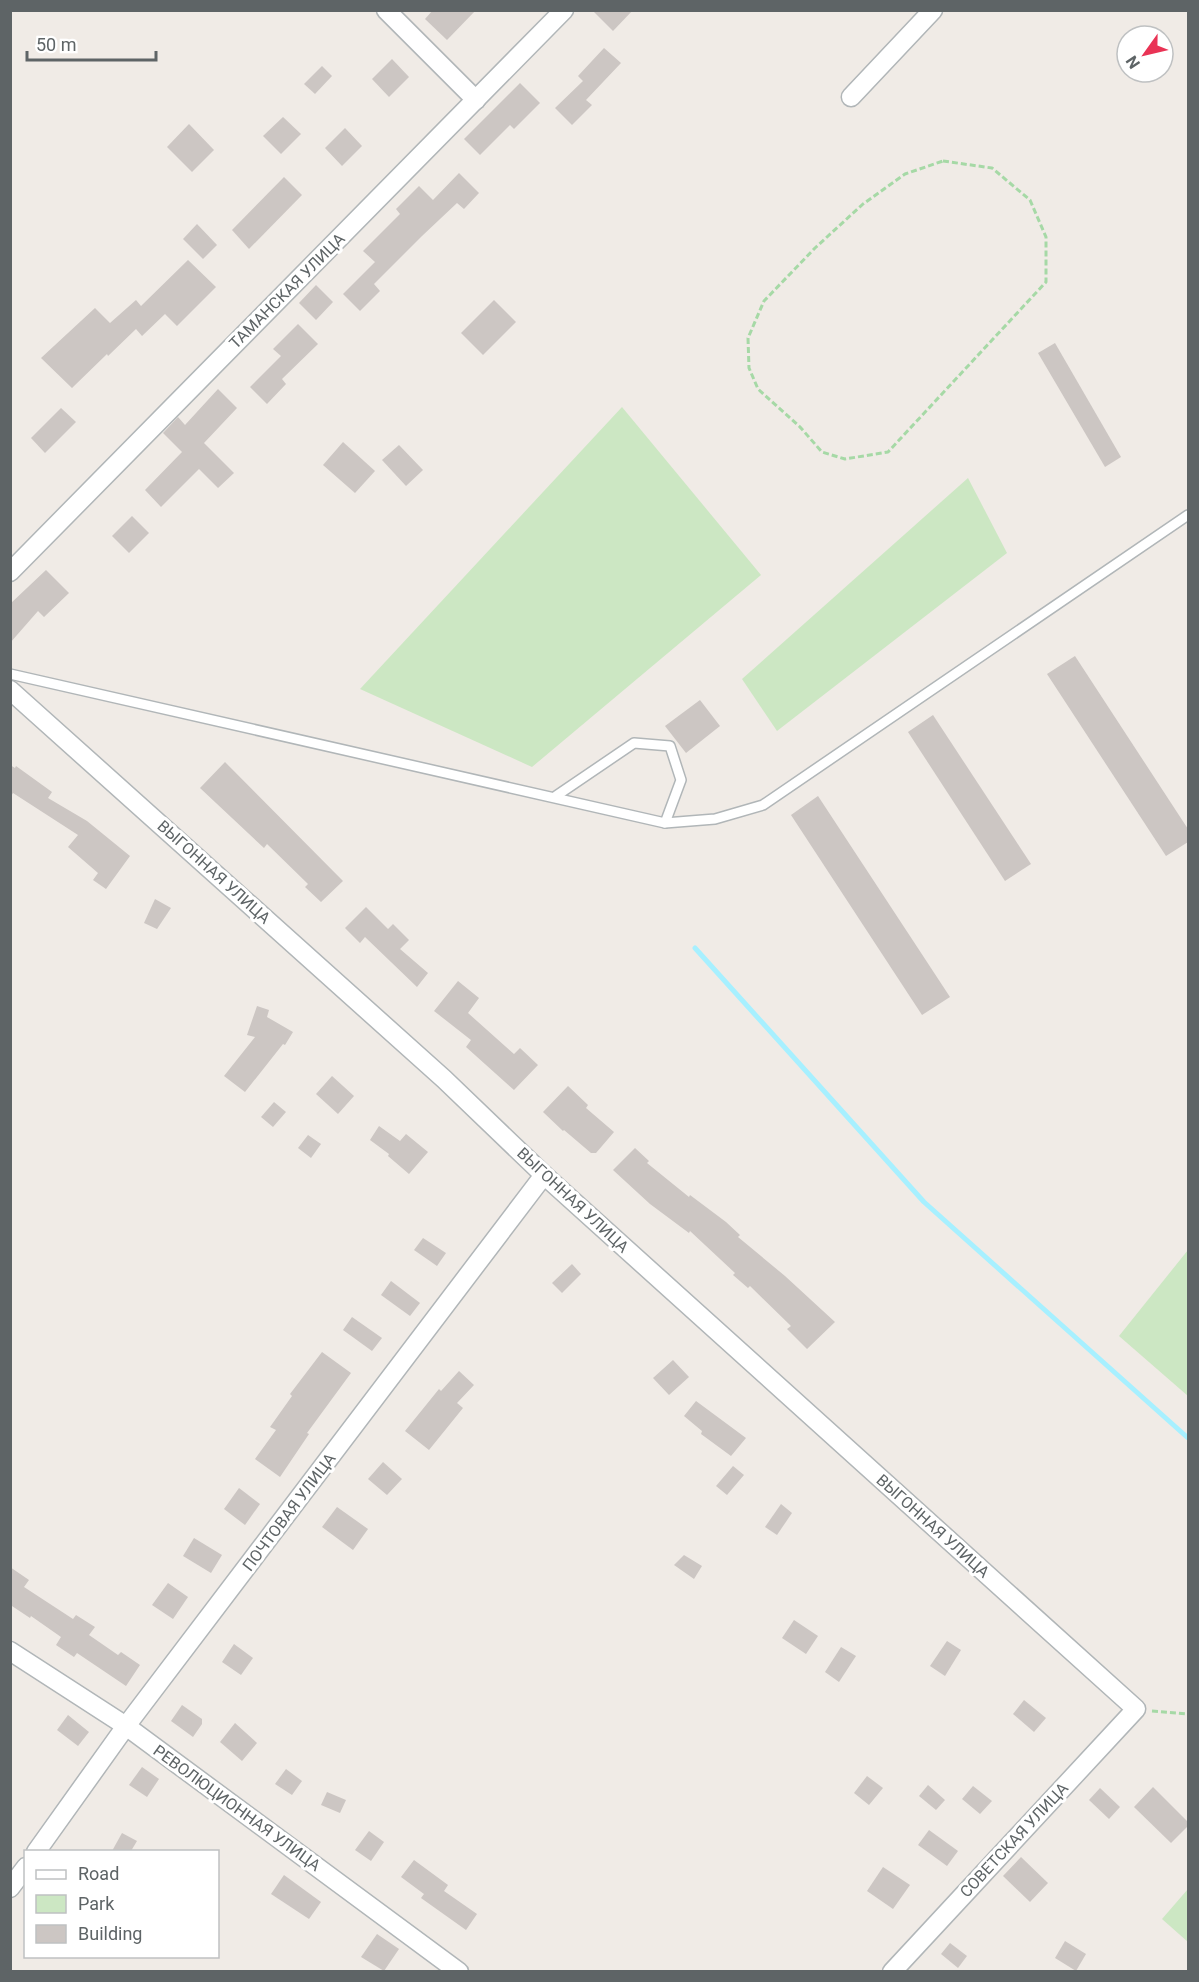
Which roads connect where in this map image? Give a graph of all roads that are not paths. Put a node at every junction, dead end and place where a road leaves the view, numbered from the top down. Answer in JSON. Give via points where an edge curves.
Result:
{"nodes":[{"id":1,"x":386,"y":10,"type":"edge"},
{"id":2,"x":564,"y":10,"type":"edge"},
{"id":3,"x":933,"y":10,"type":"edge"},
{"id":4,"x":851,"y":97,"type":"dead end"},
{"id":5,"x":476,"y":100,"type":"junction"},
{"id":6,"x":1188,"y":515,"type":"edge"},
{"id":7,"x":10,"y":572,"type":"edge"},
{"id":8,"x":10,"y":675,"type":"edge"},
{"id":9,"x":10,"y":690,"type":"edge"},
{"id":10,"x":556,"y":796,"type":"junction"},
{"id":11,"x":665,"y":823,"type":"junction"},
{"id":12,"x":544,"y":1175,"type":"junction"},
{"id":13,"x":10,"y":1651,"type":"edge"},
{"id":14,"x":1136,"y":1709,"type":"joint"},
{"id":15,"x":126,"y":1726,"type":"junction"},
{"id":16,"x":37,"y":1850,"type":"edge"},
{"id":17,"x":24,"y":1870,"type":"edge"},
{"id":18,"x":10,"y":1888,"type":"edge"},
{"id":19,"x":459,"y":1971,"type":"edge"},
{"id":20,"x":892,"y":1971,"type":"edge"}],
"edges":[{"from":1,"to":5,"type":"street"},
{"from":2,"to":5,"type":"street","name":"ТАМАНСКАЯ УЛИЦА"},
{"from":3,"to":4,"type":"street"},
{"from":5,"to":7,"type":"street","name":"ТАМАНСКАЯ УЛИЦА"},
{"from":6,"to":11,"type":"lane","via":[[764,805],[715,819]]},
{"from":8,"to":10,"type":"lane"},
{"from":9,"to":12,"type":"street","name":"ВЫГОННАЯ УЛИЦА","via":[[444,1079]]},
{"from":10,"to":11,"type":"lane"},
{"from":10,"to":11,"type":"lane","via":[[634,743],[670,746],[681,780]]},
{"from":12,"to":14,"type":"street","name":"ВЫГОННАЯ УЛИЦА"},
{"from":12,"to":15,"type":"street","name":"ПОЧТОВАЯ УЛИЦА"},
{"from":13,"to":15,"type":"street","name":"РЕВОЛЮЦИОННАЯ УЛИЦА"},
{"from":14,"to":20,"type":"street","name":"СОВЕТСКАЯ УЛИЦА"},
{"from":15,"to":16,"type":"street","name":"ПОЧТОВАЯ УЛИЦА"},
{"from":15,"to":19,"type":"street","name":"РЕВОЛЮЦИОННАЯ УЛИЦА"},
{"from":17,"to":18,"type":"street"}]}
